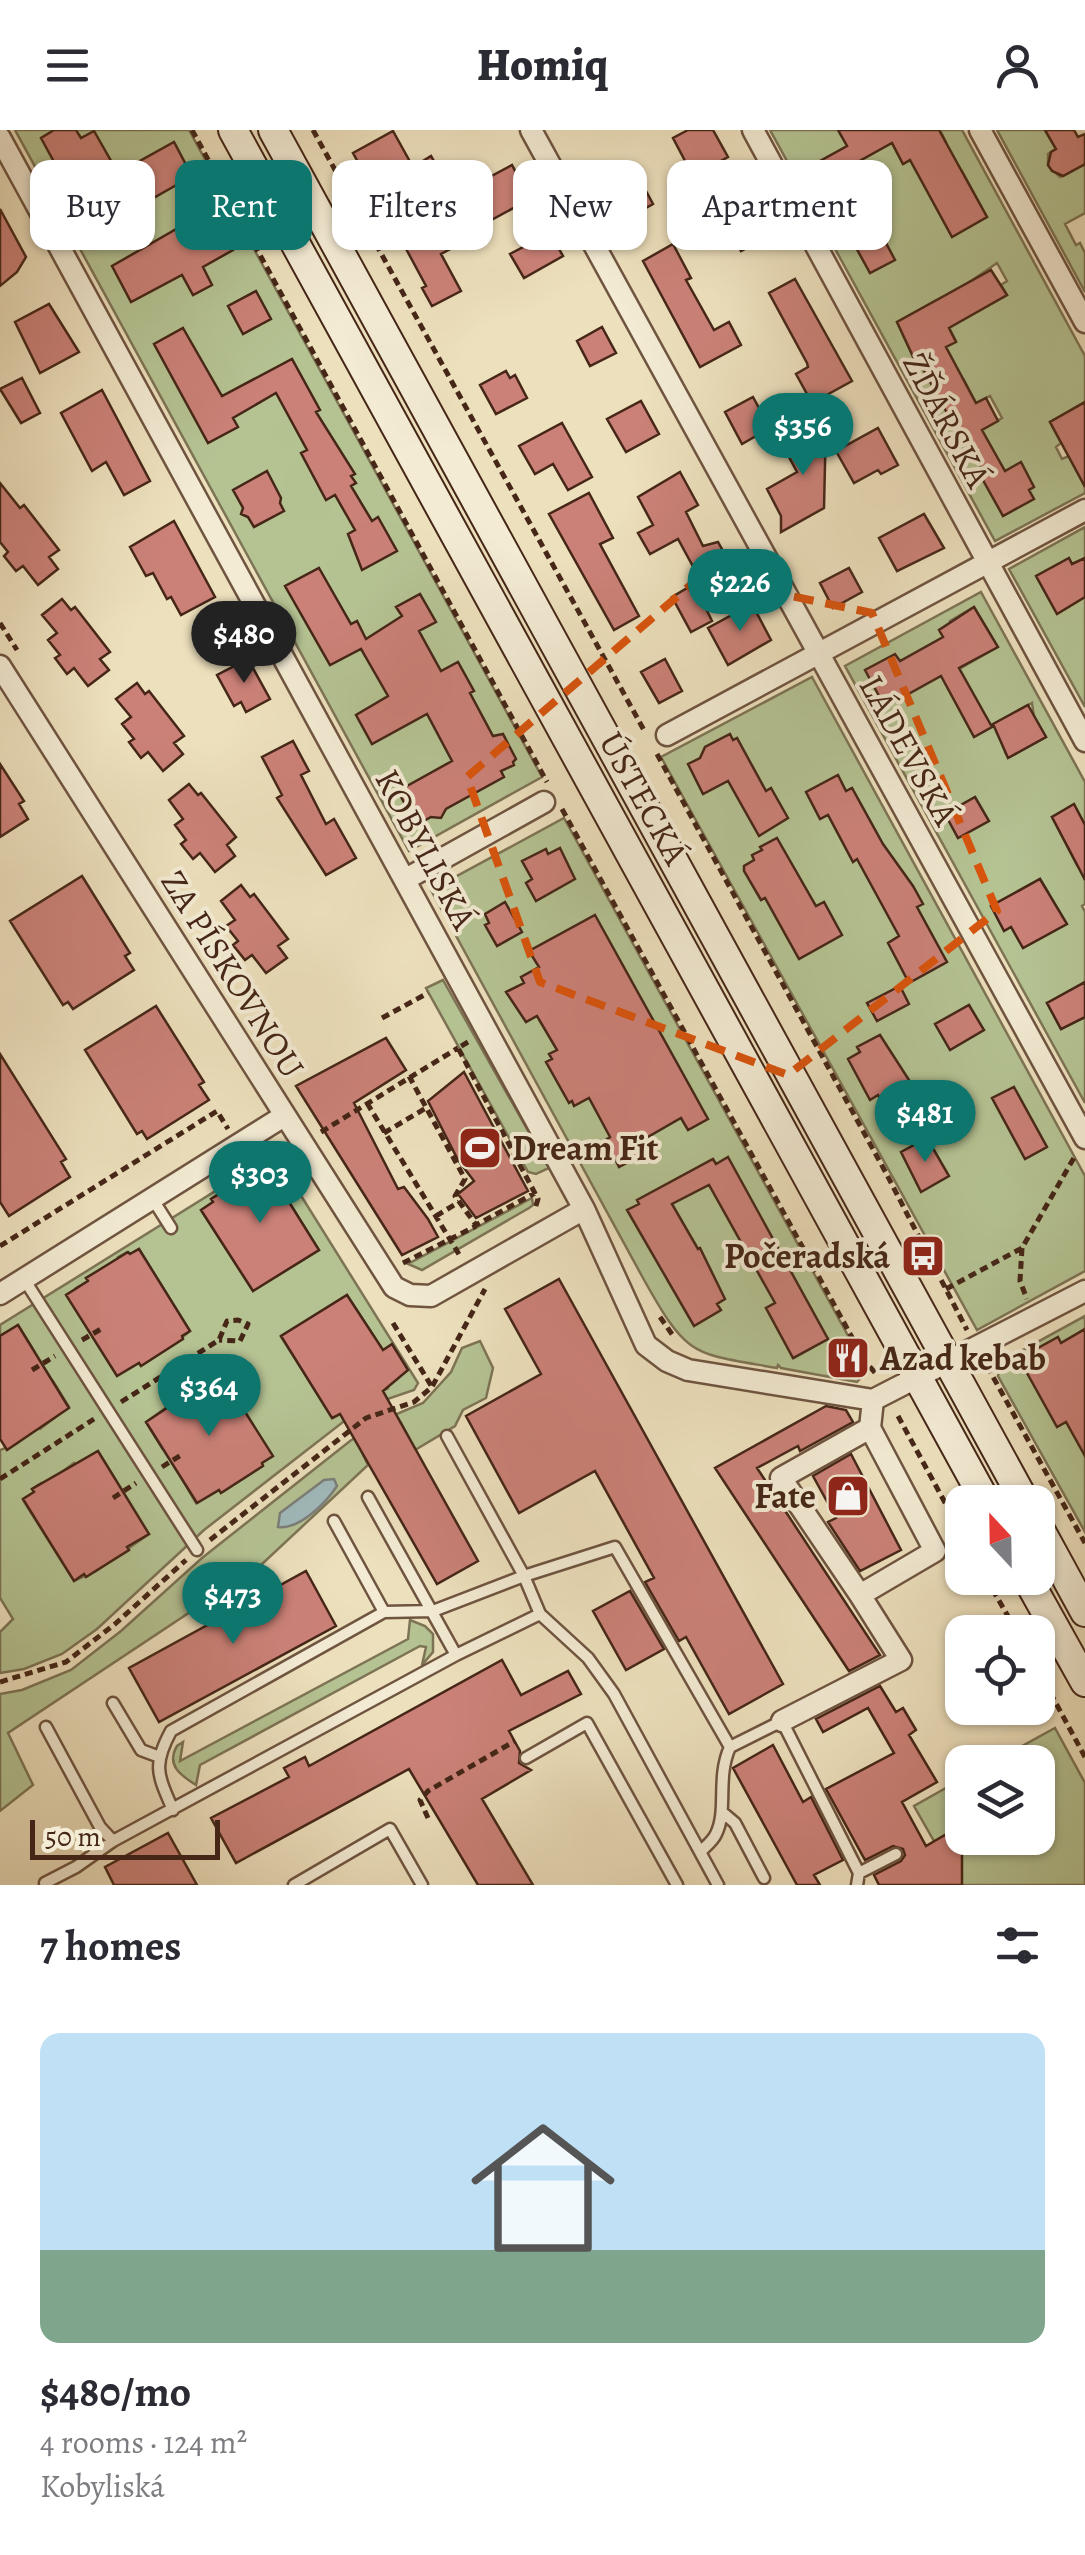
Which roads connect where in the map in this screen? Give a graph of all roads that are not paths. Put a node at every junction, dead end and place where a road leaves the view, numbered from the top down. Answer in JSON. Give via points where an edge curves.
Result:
{"nodes":[{"id":1,"x":233,"y":130,"type":"edge"},
{"id":2,"x":273,"y":130,"type":"edge"},
{"id":3,"x":531,"y":130,"type":"edge"},
{"id":4,"x":754,"y":130,"type":"edge"},
{"id":5,"x":980,"y":130,"type":"edge"},
{"id":6,"x":0,"y":138,"type":"edge"},
{"id":7,"x":1085,"y":322,"type":"edge"},
{"id":8,"x":1085,"y":510,"type":"edge"},
{"id":9,"x":987,"y":562,"type":"junction"},
{"id":10,"x":819,"y":655,"type":"junction"},
{"id":11,"x":0,"y":666,"type":"edge"},
{"id":12,"x":667,"y":735,"type":"dead end"},
{"id":13,"x":1085,"y":741,"type":"edge"},
{"id":14,"x":552,"y":800,"type":"road end"},
{"id":15,"x":406,"y":878,"type":"junction"},
{"id":16,"x":284,"y":1116,"type":"junction"},
{"id":17,"x":1081,"y":1146,"type":"edge"},
{"id":18,"x":151,"y":1197,"type":"junction"},
{"id":19,"x":584,"y":1209,"type":"junction"},
{"id":20,"x":171,"y":1228,"type":"dead end"},
{"id":21,"x":24,"y":1279,"type":"junction"},
{"id":22,"x":1085,"y":1292,"type":"edge"},
{"id":23,"x":0,"y":1294,"type":"edge"},
{"id":24,"x":948,"y":1364,"type":"junction"},
{"id":25,"x":918,"y":1379,"type":"junction"},
{"id":26,"x":871,"y":1390,"type":"junction"},
{"id":27,"x":870,"y":1428,"type":"junction"},
{"id":28,"x":447,"y":1436,"type":"dead end"},
{"id":29,"x":977,"y":1485,"type":"edge"},
{"id":30,"x":1016,"y":1485,"type":"edge"},
{"id":31,"x":368,"y":1497,"type":"dead end"},
{"id":32,"x":334,"y":1521,"type":"dead end"},
{"id":33,"x":198,"y":1550,"type":"road end"},
{"id":34,"x":1055,"y":1557,"type":"edge"},
{"id":35,"x":524,"y":1576,"type":"junction"},
{"id":36,"x":860,"y":1594,"type":"junction"},
{"id":37,"x":1036,"y":1595,"type":"edge"},
{"id":38,"x":433,"y":1611,"type":"junction"},
{"id":39,"x":384,"y":1612,"type":"junction"},
{"id":40,"x":1085,"y":1612,"type":"edge"},
{"id":41,"x":540,"y":1614,"type":"junction"},
{"id":42,"x":456,"y":1655,"type":"junction"},
{"id":43,"x":1085,"y":1682,"type":"edge"},
{"id":44,"x":113,"y":1703,"type":"dead end"},
{"id":45,"x":782,"y":1721,"type":"junction"},
{"id":46,"x":46,"y":1727,"type":"dead end"},
{"id":47,"x":730,"y":1747,"type":"junction"},
{"id":48,"x":157,"y":1756,"type":"junction"},
{"id":49,"x":526,"y":1758,"type":"dead end"},
{"id":50,"x":173,"y":1810,"type":"junction"},
{"id":51,"x":722,"y":1812,"type":"junction"},
{"id":52,"x":113,"y":1842,"type":"junction"},
{"id":53,"x":700,"y":1852,"type":"junction"},
{"id":54,"x":896,"y":1854,"type":"dead end"},
{"id":55,"x":764,"y":1878,"type":"dead end"},
{"id":56,"x":858,"y":1879,"type":"edge"},
{"id":57,"x":44,"y":1883,"type":"edge"},
{"id":58,"x":294,"y":1885,"type":"edge"},
{"id":59,"x":422,"y":1885,"type":"edge"},
{"id":60,"x":678,"y":1885,"type":"edge"},
{"id":61,"x":718,"y":1885,"type":"edge"}],
"edges":[{"from":1,"to":25,"type":"main road","name":"ÚSTECKÁ"},
{"from":2,"to":24,"type":"main road","name":"ÚSTECKÁ"},
{"from":3,"to":10,"type":"street","name":"LÁDEVSKÁ"},
{"from":4,"to":9,"type":"street","name":"ŽĎÁRSKÁ"},
{"from":5,"to":7,"type":"street"},
{"from":6,"to":15,"type":"street","name":"KOBYLISKÁ"},
{"from":8,"to":9,"type":"street"},
{"from":9,"to":10,"type":"street"},
{"from":9,"to":13,"type":"street","name":"ŽĎÁRSKÁ"},
{"from":10,"to":12,"type":"street"},
{"from":10,"to":17,"type":"street","name":"LÁDEVSKÁ"},
{"from":11,"to":16,"type":"street","name":"ZA PÍSKOVNOU"},
{"from":14,"to":15,"type":"street"},
{"from":15,"to":19,"type":"street","name":"KOBYLISKÁ"},
{"from":16,"to":18,"type":"street"},
{"from":16,"to":19,"type":"street","name":"ZA PÍSKOVNOU","via":[[394,1287],[410,1295],[431,1296],[469,1262]]},
{"from":18,"to":20,"type":"lane"},
{"from":18,"to":21,"type":"street"},
{"from":19,"to":26,"type":"street","name":"KOBYLISKÁ","via":[[646,1345],[667,1361],[688,1370]]},
{"from":21,"to":23,"type":"street"},
{"from":21,"to":33,"type":"lane"},
{"from":22,"to":24,"type":"street"},
{"from":24,"to":25,"type":"street"},
{"from":24,"to":30,"type":"main road","name":"ÚSTECKÁ"},
{"from":25,"to":26,"type":"street"},
{"from":25,"to":29,"type":"main road","name":"ÚSTECKÁ"},
{"from":26,"to":27,"type":"street"},
{"from":27,"to":36,"type":"street","via":[[935,1551]]},
{"from":27,"to":36,"type":"street","via":[[781,1478]]},
{"from":28,"to":35,"type":"lane"},
{"from":31,"to":38,"type":"lane"},
{"from":32,"to":39,"type":"lane"},
{"from":34,"to":40,"type":"main road"},
{"from":35,"to":38,"type":"lane"},
{"from":35,"to":41,"type":"lane"},
{"from":35,"to":47,"type":"lane","via":[[616,1547]]},
{"from":36,"to":45,"type":"street","via":[[901,1660]]},
{"from":37,"to":43,"type":"main road"},
{"from":38,"to":39,"type":"lane"},
{"from":38,"to":42,"type":"lane"},
{"from":39,"to":48,"type":"lane","via":[[171,1731]]},
{"from":41,"to":42,"type":"lane"},
{"from":41,"to":53,"type":"lane","via":[[588,1658],[614,1694]]},
{"from":42,"to":50,"type":"lane"},
{"from":44,"to":48,"type":"lane","via":[[141,1750]]},
{"from":45,"to":47,"type":"lane"},
{"from":45,"to":56,"type":"lane"},
{"from":46,"to":52,"type":"lane"},
{"from":47,"to":51,"type":"lane","via":[[720,1783]]},
{"from":48,"to":50,"type":"lane"},
{"from":49,"to":60,"type":"lane","via":[[587,1723]]},
{"from":50,"to":52,"type":"lane"},
{"from":51,"to":53,"type":"lane","via":[[716,1836]]},
{"from":51,"to":55,"type":"lane","via":[[735,1823]]},
{"from":52,"to":57,"type":"lane"},
{"from":53,"to":61,"type":"lane"},
{"from":54,"to":56,"type":"lane"},
{"from":58,"to":59,"type":"lane","via":[[390,1829]]}]}
